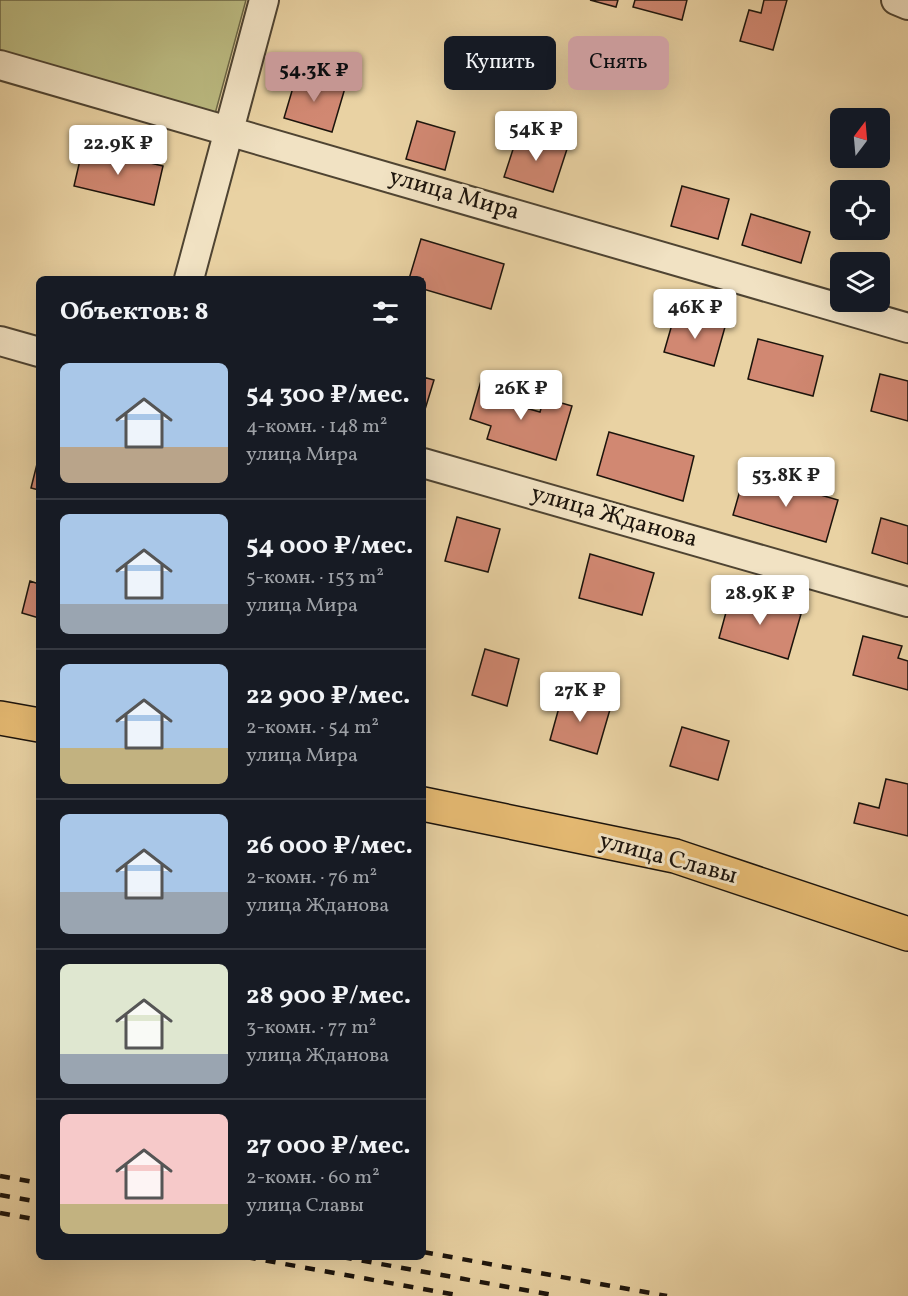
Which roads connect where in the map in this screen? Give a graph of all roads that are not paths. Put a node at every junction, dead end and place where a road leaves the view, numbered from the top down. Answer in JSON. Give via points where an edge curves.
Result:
{"nodes":[{"id":1,"x":264,"y":0,"type":"edge"},
{"id":2,"x":896,"y":0,"type":"edge"},
{"id":3,"x":908,"y":5,"type":"edge"},
{"id":4,"x":0,"y":64,"type":"edge"},
{"id":5,"x":230,"y":130,"type":"junction"},
{"id":6,"x":190,"y":276,"type":"edge"},
{"id":7,"x":908,"y":328,"type":"edge"},
{"id":8,"x":0,"y":341,"type":"edge"},
{"id":9,"x":36,"y":351,"type":"edge"},
{"id":10,"x":426,"y":464,"type":"edge"},
{"id":11,"x":908,"y":602,"type":"edge"},
{"id":12,"x":0,"y":718,"type":"edge"},
{"id":13,"x":36,"y":724,"type":"edge"},
{"id":14,"x":426,"y":805,"type":"edge"},
{"id":15,"x":908,"y":934,"type":"edge"}],
"edges":[{"from":1,"to":5,"type":"street"},
{"from":2,"to":3,"type":"street"},
{"from":4,"to":5,"type":"street","name":"улица Мира"},
{"from":5,"to":6,"type":"street"},
{"from":5,"to":7,"type":"street","name":"улица Мира"},
{"from":8,"to":9,"type":"street"},
{"from":10,"to":11,"type":"street","name":"улица Жданова"},
{"from":12,"to":13,"type":"main road"},
{"from":14,"to":15,"type":"main road","name":"улица Славы","via":[[675,856]]}]}
